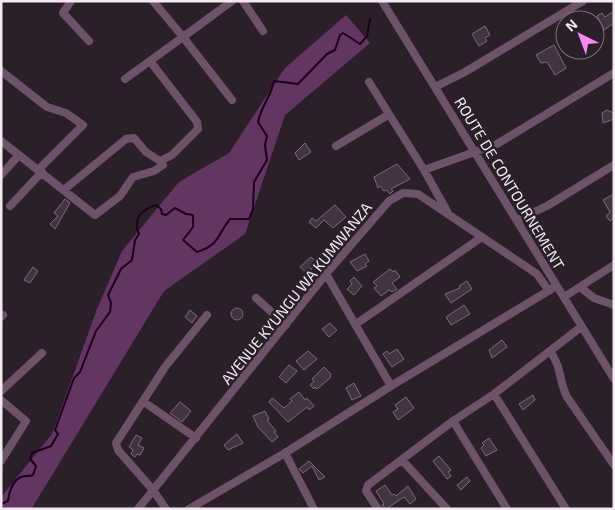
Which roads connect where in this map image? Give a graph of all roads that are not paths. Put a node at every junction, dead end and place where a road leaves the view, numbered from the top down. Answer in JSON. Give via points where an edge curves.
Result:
{"nodes":[{"id":1,"x":71,"y":1,"type":"edge"},
{"id":2,"x":153,"y":1,"type":"edge"},
{"id":3,"x":232,"y":1,"type":"edge"},
{"id":4,"x":243,"y":1,"type":"edge"},
{"id":5,"x":382,"y":1,"type":"edge"},
{"id":6,"x":583,"y":1,"type":"edge"},
{"id":7,"x":263,"y":31,"type":"dead end"},
{"id":8,"x":183,"y":37,"type":"junction"},
{"id":9,"x":90,"y":42,"type":"dead end"},
{"id":10,"x":150,"y":61,"type":"junction"},
{"id":11,"x":1,"y":71,"type":"edge"},
{"id":12,"x":614,"y":73,"type":"edge"},
{"id":13,"x":125,"y":79,"type":"dead end"},
{"id":14,"x":369,"y":82,"type":"dead end"},
{"id":15,"x":435,"y":87,"type":"junction"},
{"id":16,"x":232,"y":100,"type":"dead end"},
{"id":17,"x":388,"y":115,"type":"junction"},
{"id":18,"x":1,"y":141,"type":"edge"},
{"id":19,"x":336,"y":146,"type":"dead end"},
{"id":20,"x":475,"y":152,"type":"junction"},
{"id":21,"x":19,"y":155,"type":"junction"},
{"id":22,"x":163,"y":165,"type":"dead end"},
{"id":23,"x":614,"y":165,"type":"edge"},
{"id":24,"x":424,"y":170,"type":"junction"},
{"id":25,"x":40,"y":171,"type":"junction"},
{"id":26,"x":1,"y":175,"type":"edge"},
{"id":27,"x":64,"y":189,"type":"junction"},
{"id":28,"x":10,"y":206,"type":"dead end"},
{"id":29,"x":448,"y":213,"type":"junction"},
{"id":30,"x":517,"y":220,"type":"junction"},
{"id":31,"x":482,"y":237,"type":"junction"},
{"id":32,"x":614,"y":266,"type":"edge"},
{"id":33,"x":326,"y":274,"type":"junction"},
{"id":34,"x":557,"y":286,"type":"junction"},
{"id":35,"x":580,"y":287,"type":"junction"},
{"id":36,"x":549,"y":291,"type":"junction"},
{"id":37,"x":564,"y":297,"type":"junction"},
{"id":38,"x":256,"y":298,"type":"dead end"},
{"id":39,"x":614,"y":305,"type":"edge"},
{"id":40,"x":207,"y":315,"type":"dead end"},
{"id":41,"x":286,"y":324,"type":"junction"},
{"id":42,"x":356,"y":324,"type":"junction"},
{"id":43,"x":582,"y":327,"type":"junction"},
{"id":44,"x":550,"y":351,"type":"junction"},
{"id":45,"x":42,"y":352,"type":"dead end"},
{"id":46,"x":614,"y":379,"type":"edge"},
{"id":47,"x":391,"y":386,"type":"junction"},
{"id":48,"x":1,"y":391,"type":"edge"},
{"id":49,"x":494,"y":394,"type":"junction"},
{"id":50,"x":1,"y":400,"type":"edge"},
{"id":51,"x":144,"y":402,"type":"junction"},
{"id":52,"x":453,"y":421,"type":"junction"},
{"id":53,"x":196,"y":438,"type":"junction"},
{"id":54,"x":284,"y":453,"type":"junction"},
{"id":55,"x":402,"y":460,"type":"junction"},
{"id":56,"x":1,"y":461,"type":"edge"},
{"id":57,"x":614,"y":465,"type":"edge"},
{"id":58,"x":154,"y":490,"type":"junction"},
{"id":59,"x":138,"y":509,"type":"edge"},
{"id":60,"x":166,"y":509,"type":"edge"},
{"id":61,"x":189,"y":509,"type":"edge"},
{"id":62,"x":314,"y":509,"type":"edge"},
{"id":63,"x":378,"y":509,"type":"edge"},
{"id":64,"x":447,"y":509,"type":"edge"},
{"id":65,"x":507,"y":509,"type":"edge"},
{"id":66,"x":566,"y":509,"type":"edge"}],
"edges":[{"from":1,"to":9,"type":"street","via":[[63,13]]},
{"from":2,"to":8,"type":"street"},
{"from":3,"to":8,"type":"street"},
{"from":4,"to":7,"type":"street"},
{"from":5,"to":15,"type":"street","name":"ROUTE DE CONTOURNEMENT"},
{"from":6,"to":15,"type":"street"},
{"from":8,"to":10,"type":"street"},
{"from":8,"to":16,"type":"street"},
{"from":10,"to":13,"type":"street"},
{"from":10,"to":27,"type":"street","via":[[197,122],[198,129],[172,155],[160,161],[146,152],[134,138],[126,139]]},
{"from":11,"to":25,"type":"street","via":[[47,107],[66,113],[83,125]]},
{"from":12,"to":20,"type":"street","via":[[496,144]]},
{"from":14,"to":17,"type":"street"},
{"from":15,"to":20,"type":"street","name":"ROUTE DE CONTOURNEMENT"},
{"from":17,"to":19,"type":"street"},
{"from":17,"to":24,"type":"street"},
{"from":18,"to":21,"type":"street"},
{"from":20,"to":24,"type":"street"},
{"from":20,"to":30,"type":"street","name":"ROUTE DE CONTOURNEMENT"},
{"from":21,"to":25,"type":"street"},
{"from":21,"to":26,"type":"street"},
{"from":22,"to":27,"type":"street","via":[[133,177],[120,196],[95,214]]},
{"from":23,"to":30,"type":"street","via":[[547,206]]},
{"from":24,"to":29,"type":"street"},
{"from":25,"to":27,"type":"street"},
{"from":25,"to":28,"type":"street"},
{"from":29,"to":31,"type":"street","name":"AVENUE KYUNGU WA KUMWANZA"},
{"from":29,"to":33,"type":"street","name":"AVENUE KYUNGU WA KUMWANZA","via":[[418,194],[398,195],[389,201]]},
{"from":30,"to":34,"type":"street","name":"ROUTE DE CONTOURNEMENT"},
{"from":31,"to":36,"type":"street","name":"AVENUE KYUNGU WA KUMWANZA","via":[[537,274]]},
{"from":31,"to":42,"type":"street"},
{"from":32,"to":35,"type":"street"},
{"from":33,"to":41,"type":"street","name":"AVENUE KYUNGU WA KUMWANZA"},
{"from":33,"to":42,"type":"street"},
{"from":34,"to":36,"type":"street"},
{"from":34,"to":37,"type":"street","name":"ROUTE DE CONTOURNEMENT"},
{"from":35,"to":37,"type":"street"},
{"from":35,"to":39,"type":"street","via":[[594,298]]},
{"from":36,"to":47,"type":"street"},
{"from":37,"to":43,"type":"street","name":"ROUTE DE CONTOURNEMENT"},
{"from":38,"to":41,"type":"street"},
{"from":40,"to":51,"type":"street","via":[[165,367]]},
{"from":41,"to":53,"type":"street","name":"AVENUE KYUNGU WA KUMWANZA"},
{"from":42,"to":47,"type":"street"},
{"from":43,"to":44,"type":"street"},
{"from":43,"to":46,"type":"street","name":"ROUTE DE CONTOURNEMENT"},
{"from":44,"to":49,"type":"street"},
{"from":44,"to":57,"type":"street","via":[[560,368],[567,397]]},
{"from":45,"to":48,"type":"street"},
{"from":47,"to":54,"type":"street"},
{"from":49,"to":52,"type":"street"},
{"from":49,"to":66,"type":"street"},
{"from":50,"to":56,"type":"street","via":[[26,421]]},
{"from":51,"to":53,"type":"street"},
{"from":51,"to":58,"type":"street","via":[[116,447]]},
{"from":52,"to":55,"type":"street"},
{"from":52,"to":65,"type":"street"},
{"from":53,"to":58,"type":"street","name":"AVENUE KYUNGU WA KUMWANZA"},
{"from":54,"to":61,"type":"street"},
{"from":54,"to":62,"type":"street"},
{"from":55,"to":63,"type":"street","via":[[366,488]]},
{"from":55,"to":64,"type":"street"},
{"from":58,"to":59,"type":"street","name":"AVENUE KYUNGU WA KUMWANZA"},
{"from":58,"to":60,"type":"street"}]}
